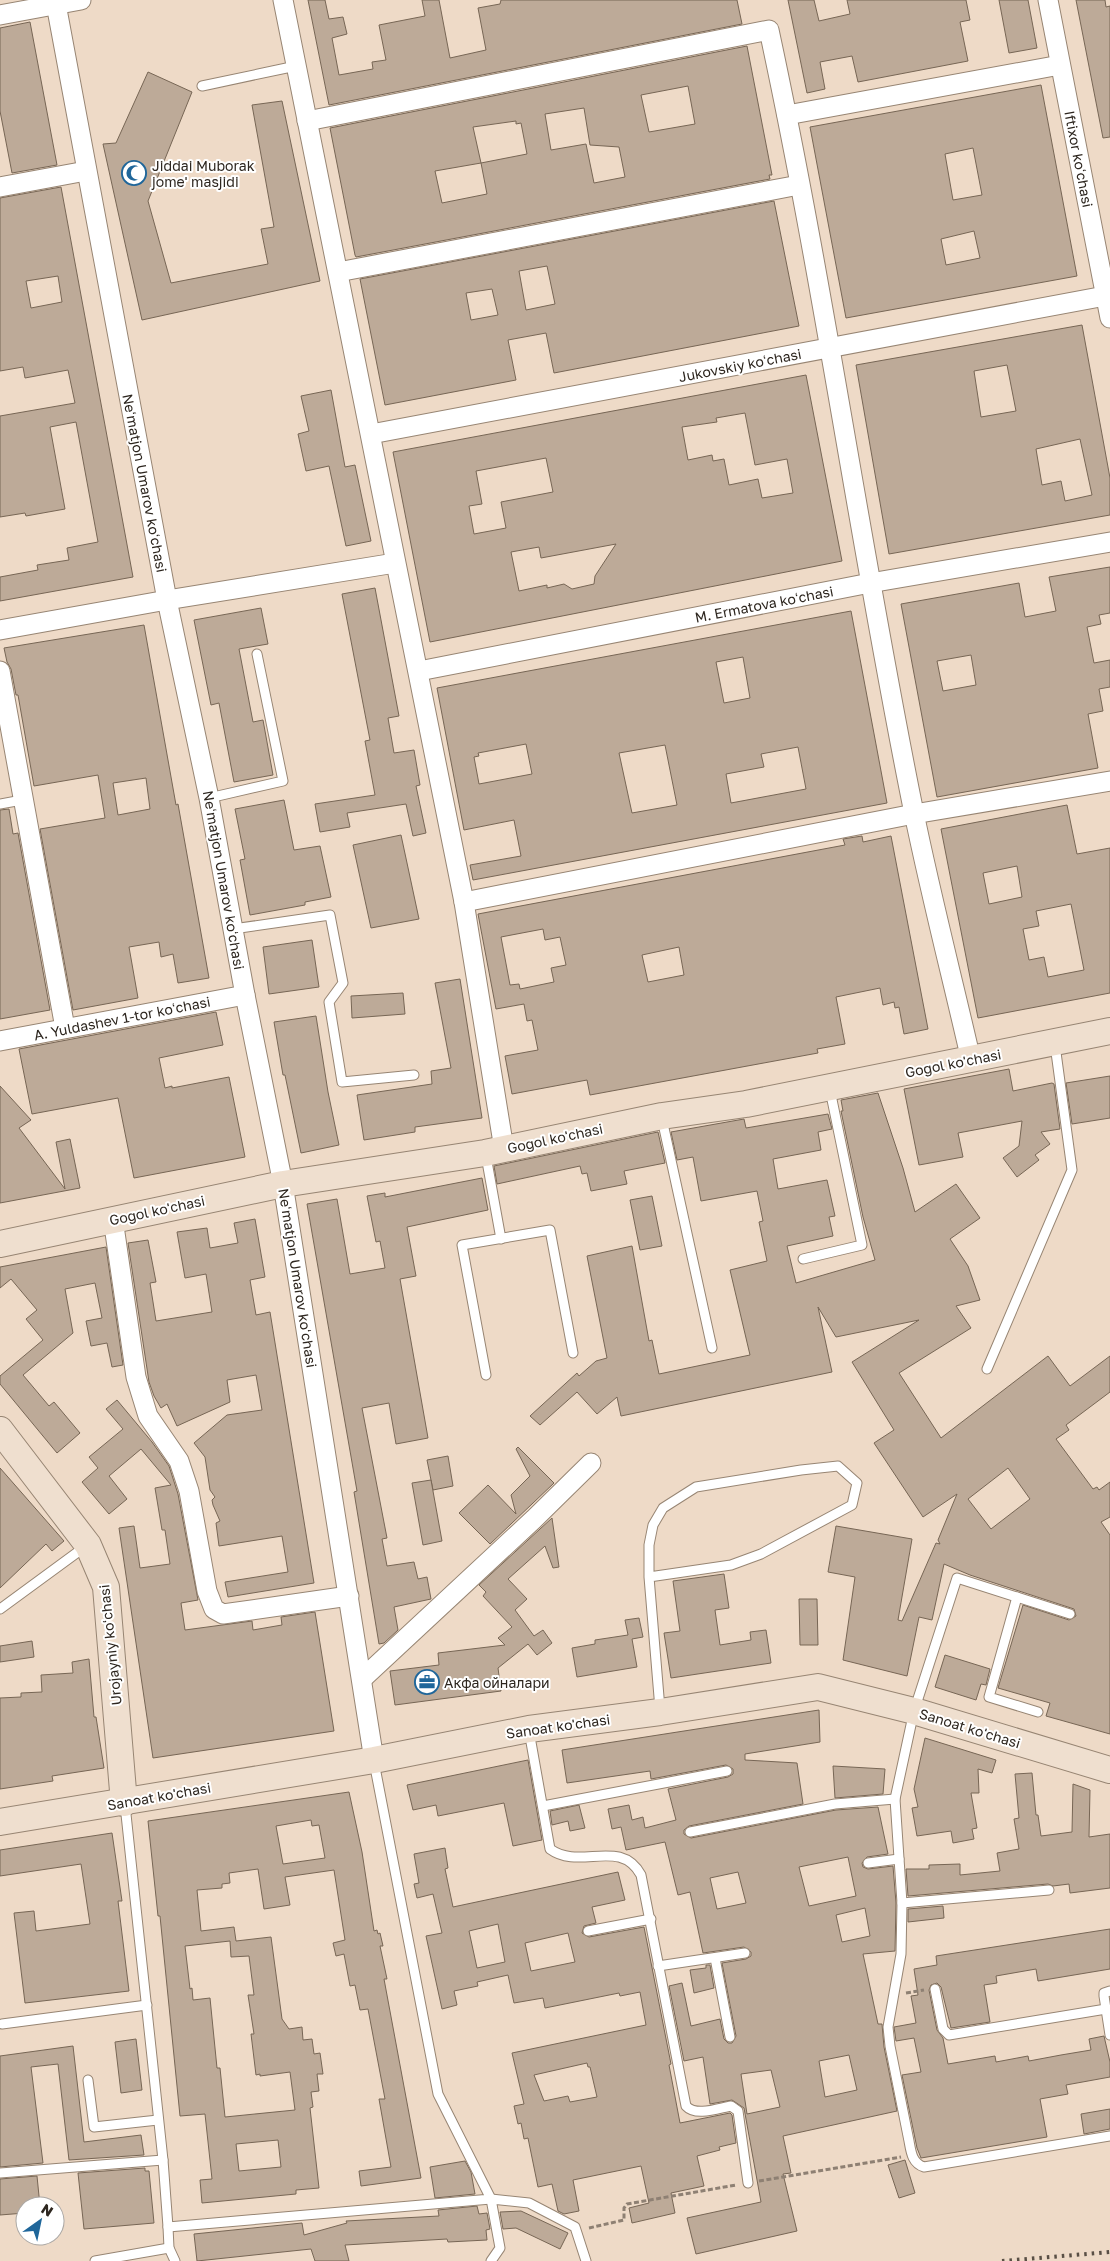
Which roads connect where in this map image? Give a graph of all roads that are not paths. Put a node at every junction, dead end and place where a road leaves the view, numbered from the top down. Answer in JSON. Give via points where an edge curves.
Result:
{"nodes":[{"id":1,"x":81,"y":0,"type":"edge"},
{"id":2,"x":283,"y":0,"type":"edge"},
{"id":3,"x":1048,"y":0,"type":"edge"},
{"id":4,"x":56,"y":4,"type":"junction"},
{"id":5,"x":0,"y":15,"type":"edge"},
{"id":6,"x":1060,"y":65,"type":"junction"},
{"id":7,"x":296,"y":66,"type":"junction"},
{"id":8,"x":202,"y":86,"type":"dead end"},
{"id":9,"x":787,"y":115,"type":"junction"},
{"id":10,"x":307,"y":121,"type":"junction"},
{"id":11,"x":86,"y":171,"type":"junction"},
{"id":12,"x":799,"y":185,"type":"junction"},
{"id":13,"x":0,"y":187,"type":"edge"},
{"id":14,"x":338,"y":272,"type":"junction"},
{"id":15,"x":1108,"y":295,"type":"edge"},
{"id":16,"x":1110,"y":318,"type":"edge"},
{"id":17,"x":831,"y":348,"type":"junction"},
{"id":18,"x":371,"y":434,"type":"junction"},
{"id":19,"x":1110,"y":542,"type":"edge"},
{"id":20,"x":395,"y":563,"type":"junction"},
{"id":21,"x":870,"y":583,"type":"junction"},
{"id":22,"x":167,"y":600,"type":"junction"},
{"id":23,"x":0,"y":630,"type":"edge"},
{"id":24,"x":257,"y":654,"type":"dead end"},
{"id":25,"x":0,"y":671,"type":"edge"},
{"id":26,"x":418,"y":671,"type":"junction"},
{"id":27,"x":1110,"y":780,"type":"edge"},
{"id":28,"x":209,"y":798,"type":"junction"},
{"id":29,"x":22,"y":800,"type":"junction"},
{"id":30,"x":0,"y":804,"type":"edge"},
{"id":31,"x":914,"y":814,"type":"junction"},
{"id":32,"x":464,"y":902,"type":"junction"},
{"id":33,"x":233,"y":929,"type":"junction"},
{"id":34,"x":245,"y":995,"type":"junction"},
{"id":35,"x":65,"y":1028,"type":"junction"},
{"id":36,"x":1110,"y":1031,"type":"edge"},
{"id":37,"x":0,"y":1041,"type":"edge"},
{"id":38,"x":1054,"y":1042,"type":"junction"},
{"id":39,"x":971,"y":1060,"type":"junction"},
{"id":40,"x":414,"y":1075,"type":"dead end"},
{"id":41,"x":829,"y":1087,"type":"junction"},
{"id":42,"x":662,"y":1116,"type":"junction"},
{"id":43,"x":494,"y":1151,"type":"junction"},
{"id":44,"x":283,"y":1184,"type":"junction"},
{"id":45,"x":113,"y":1219,"type":"junction"},
{"id":46,"x":501,"y":1238,"type":"junction"},
{"id":47,"x":0,"y":1244,"type":"edge"},
{"id":48,"x":803,"y":1259,"type":"dead end"},
{"id":49,"x":712,"y":1348,"type":"dead end"},
{"id":50,"x":573,"y":1353,"type":"dead end"},
{"id":51,"x":987,"y":1369,"type":"dead end"},
{"id":52,"x":486,"y":1375,"type":"dead end"},
{"id":53,"x":0,"y":1430,"type":"edge"},
{"id":54,"x":591,"y":1462,"type":"dead end"},
{"id":55,"x":88,"y":1545,"type":"junction"},
{"id":56,"x":649,"y":1577,"type":"junction"},
{"id":57,"x":349,"y":1596,"type":"junction"},
{"id":58,"x":1016,"y":1597,"type":"junction"},
{"id":59,"x":0,"y":1609,"type":"edge"},
{"id":60,"x":1070,"y":1614,"type":"dead end"},
{"id":61,"x":362,"y":1680,"type":"junction"},
{"id":62,"x":914,"y":1711,"type":"junction"},
{"id":63,"x":660,"y":1712,"type":"junction"},
{"id":64,"x":1038,"y":1712,"type":"dead end"},
{"id":65,"x":529,"y":1729,"type":"junction"},
{"id":66,"x":374,"y":1760,"type":"junction"},
{"id":67,"x":1110,"y":1770,"type":"edge"},
{"id":68,"x":727,"y":1771,"type":"dead end"},
{"id":69,"x":895,"y":1798,"type":"junction"},
{"id":70,"x":124,"y":1803,"type":"junction"},
{"id":71,"x":543,"y":1806,"type":"junction"},
{"id":72,"x":0,"y":1822,"type":"edge"},
{"id":73,"x":690,"y":1832,"type":"dead end"},
{"id":74,"x":899,"y":1859,"type":"junction"},
{"id":75,"x":868,"y":1863,"type":"dead end"},
{"id":76,"x":1049,"y":1890,"type":"dead end"},
{"id":77,"x":902,"y":1903,"type":"junction"},
{"id":78,"x":651,"y":1919,"type":"junction"},
{"id":79,"x":588,"y":1931,"type":"dead end"},
{"id":80,"x":746,"y":1953,"type":"dead end"},
{"id":81,"x":715,"y":1958,"type":"junction"},
{"id":82,"x":658,"y":1966,"type":"junction"},
{"id":83,"x":935,"y":1989,"type":"road end"},
{"id":84,"x":1110,"y":1991,"type":"edge"},
{"id":85,"x":147,"y":2005,"type":"junction"},
{"id":86,"x":1106,"y":2009,"type":"junction"},
{"id":87,"x":2,"y":2024,"type":"dead end"},
{"id":88,"x":1110,"y":2035,"type":"edge"},
{"id":89,"x":730,"y":2037,"type":"dead end"},
{"id":90,"x":88,"y":2080,"type":"dead end"},
{"id":91,"x":158,"y":2120,"type":"junction"},
{"id":92,"x":1110,"y":2136,"type":"edge"},
{"id":93,"x":163,"y":2160,"type":"junction"},
{"id":94,"x":0,"y":2173,"type":"edge"},
{"id":95,"x":748,"y":2183,"type":"dead end"},
{"id":96,"x":491,"y":2199,"type":"junction"},
{"id":97,"x":168,"y":2227,"type":"junction"},
{"id":98,"x":169,"y":2248,"type":"junction"},
{"id":99,"x":96,"y":2261,"type":"edge"},
{"id":100,"x":175,"y":2261,"type":"edge"},
{"id":101,"x":491,"y":2261,"type":"edge"},
{"id":102,"x":586,"y":2261,"type":"edge"}],
"edges":[{"from":1,"to":4,"type":"street"},
{"from":2,"to":7,"type":"street"},
{"from":3,"to":6,"type":"street","name":"Iftixor koʻchasi"},
{"from":4,"to":5,"type":"street"},
{"from":4,"to":11,"type":"street","name":"Neʻmatjon Umarov koʻchasi"},
{"from":6,"to":9,"type":"street"},
{"from":6,"to":15,"type":"street","name":"Iftixor koʻchasi"},
{"from":7,"to":8,"type":"lane"},
{"from":7,"to":10,"type":"street"},
{"from":9,"to":10,"type":"street","via":[[769,30]]},
{"from":9,"to":12,"type":"street"},
{"from":10,"to":14,"type":"street"},
{"from":11,"to":13,"type":"street"},
{"from":11,"to":22,"type":"street","name":"Neʻmatjon Umarov koʻchasi"},
{"from":12,"to":14,"type":"street"},
{"from":12,"to":17,"type":"street"},
{"from":14,"to":18,"type":"street"},
{"from":15,"to":16,"type":"street","name":"Iftixor koʻchasi"},
{"from":15,"to":17,"type":"street","name":"Jukovskiy koʻchasi"},
{"from":17,"to":18,"type":"street","name":"Jukovskiy koʻchasi"},
{"from":17,"to":21,"type":"street"},
{"from":18,"to":20,"type":"street"},
{"from":19,"to":21,"type":"street","name":"M. Ermatova koʻchasi"},
{"from":20,"to":22,"type":"street"},
{"from":20,"to":26,"type":"street"},
{"from":21,"to":26,"type":"street","name":"M. Ermatova koʻchasi"},
{"from":21,"to":31,"type":"street"},
{"from":22,"to":23,"type":"street"},
{"from":22,"to":28,"type":"street","name":"Neʻmatjon Umarov koʻchasi"},
{"from":24,"to":28,"type":"lane","via":[[283,781]]},
{"from":25,"to":29,"type":"street"},
{"from":26,"to":32,"type":"street"},
{"from":27,"to":31,"type":"street"},
{"from":28,"to":33,"type":"street","name":"Neʻmatjon Umarov koʻchasi"},
{"from":29,"to":30,"type":"lane"},
{"from":29,"to":35,"type":"street"},
{"from":31,"to":32,"type":"street"},
{"from":31,"to":39,"type":"street"},
{"from":32,"to":43,"type":"street"},
{"from":33,"to":34,"type":"street","name":"Neʻmatjon Umarov koʻchasi"},
{"from":33,"to":40,"type":"lane","via":[[330,915],[344,982],[329,1002],[342,1082]]},
{"from":34,"to":35,"type":"street","name":"A. Yuldashev 1-tor koʻchasi"},
{"from":34,"to":44,"type":"street","name":"Neʻmatjon Umarov koʻchasi"},
{"from":35,"to":37,"type":"street","name":"A. Yuldashev 1-tor koʻchasi"},
{"from":36,"to":38,"type":"main road","name":"Gogol ko'chasi"},
{"from":38,"to":39,"type":"main road","name":"Gogol ko'chasi"},
{"from":38,"to":51,"type":"lane","via":[[1072,1170]]},
{"from":39,"to":41,"type":"main road","name":"Gogol ko'chasi"},
{"from":41,"to":42,"type":"main road","name":"Gogol ko'chasi","via":[[746,1104]]},
{"from":41,"to":48,"type":"lane","via":[[862,1245]]},
{"from":42,"to":43,"type":"main road","name":"Gogol ko'chasi"},
{"from":42,"to":49,"type":"lane"},
{"from":43,"to":44,"type":"main road","name":"Gogol ko'chasi"},
{"from":43,"to":46,"type":"lane"},
{"from":44,"to":45,"type":"main road","name":"Gogol ko'chasi"},
{"from":44,"to":57,"type":"street","name":"Neʻmatjon Umarov koʻchasi"},
{"from":45,"to":47,"type":"main road","name":"Gogol ko'chasi"},
{"from":45,"to":57,"type":"street","via":[[136,1377],[148,1416],[179,1461],[189,1491],[207,1590],[214,1609],[223,1614]]},
{"from":46,"to":50,"type":"lane","via":[[550,1230]]},
{"from":46,"to":52,"type":"lane","via":[[462,1245]]},
{"from":53,"to":55,"type":"main road","name":"Urоjayniy koʻchasi"},
{"from":54,"to":61,"type":"street"},
{"from":55,"to":59,"type":"lane"},
{"from":55,"to":70,"type":"main road","name":"Urоjayniy koʻchasi","via":[[106,1587]]},
{"from":56,"to":56,"type":"lane","via":[[653,1525],[663,1508],[696,1487],[838,1466],[857,1483],[852,1505],[761,1554],[731,1565]]},
{"from":56,"to":63,"type":"lane"},
{"from":57,"to":61,"type":"street","name":"Neʻmatjon Umarov koʻchasi"},
{"from":58,"to":60,"type":"lane"},
{"from":58,"to":62,"type":"lane","via":[[957,1578]]},
{"from":58,"to":64,"type":"lane","via":[[989,1697]]},
{"from":61,"to":66,"type":"street","name":"Neʻmatjon Umarov koʻchasi"},
{"from":62,"to":63,"type":"main road","name":"Sanoat ko'chasi","via":[[818,1687]]},
{"from":62,"to":67,"type":"main road","name":"Sanoat ko'chasi"},
{"from":62,"to":69,"type":"lane"},
{"from":63,"to":65,"type":"main road","name":"Sanoat ko'chasi"},
{"from":65,"to":66,"type":"main road","name":"Sanoat ko'chasi"},
{"from":65,"to":71,"type":"lane"},
{"from":66,"to":70,"type":"main road","name":"Sanoat ko'chasi"},
{"from":66,"to":96,"type":"lane","via":[[438,2094]]},
{"from":68,"to":71,"type":"lane"},
{"from":69,"to":73,"type":"lane","via":[[835,1804]]},
{"from":69,"to":74,"type":"lane"},
{"from":70,"to":72,"type":"main road","name":"Sanoat ko'chasi"},
{"from":70,"to":85,"type":"lane"},
{"from":71,"to":78,"type":"lane","via":[[550,1848],[557,1854],[620,1856],[635,1864],[641,1875]]},
{"from":74,"to":75,"type":"lane"},
{"from":74,"to":77,"type":"lane"},
{"from":76,"to":77,"type":"lane"},
{"from":77,"to":92,"type":"lane","via":[[901,1954],[888,2027],[914,2161],[924,2167]]},
{"from":78,"to":79,"type":"lane"},
{"from":78,"to":82,"type":"lane"},
{"from":80,"to":81,"type":"lane"},
{"from":81,"to":82,"type":"lane"},
{"from":81,"to":89,"type":"lane"},
{"from":82,"to":95,"type":"lane","via":[[686,2106],[697,2112],[736,2108]]},
{"from":83,"to":86,"type":"lane","via":[[943,2028],[948,2035]]},
{"from":84,"to":86,"type":"lane","via":[[1104,1994]]},
{"from":85,"to":87,"type":"lane"},
{"from":85,"to":91,"type":"lane"},
{"from":86,"to":88,"type":"lane"},
{"from":90,"to":91,"type":"lane","via":[[94,2127]]},
{"from":91,"to":93,"type":"lane"},
{"from":93,"to":94,"type":"lane"},
{"from":93,"to":97,"type":"lane"},
{"from":96,"to":97,"type":"lane"},
{"from":96,"to":101,"type":"lane","via":[[500,2248]]},
{"from":96,"to":102,"type":"lane","via":[[529,2203],[575,2227]]},
{"from":97,"to":98,"type":"lane"},
{"from":98,"to":99,"type":"lane"},
{"from":98,"to":100,"type":"lane"}]}
